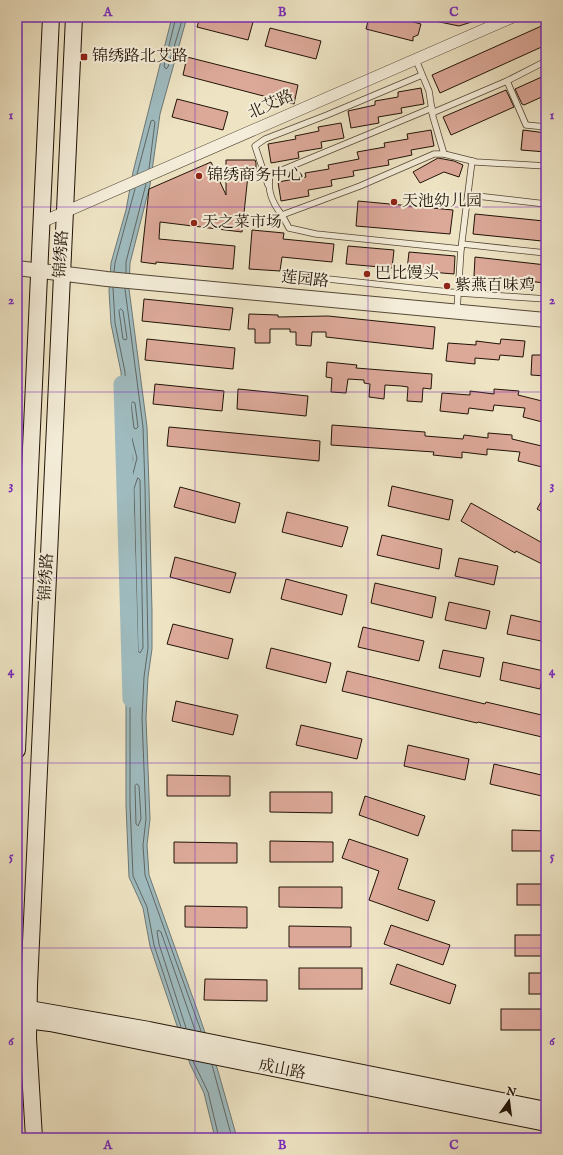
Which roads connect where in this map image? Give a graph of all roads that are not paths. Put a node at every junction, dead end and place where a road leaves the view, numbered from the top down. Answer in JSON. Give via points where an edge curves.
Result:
{"nodes":[{"id":1,"x":51,"y":17,"type":"edge"},
{"id":2,"x":74,"y":17,"type":"edge"},
{"id":3,"x":513,"y":17,"type":"edge"},
{"id":4,"x":416,"y":60,"type":"junction"},
{"id":5,"x":546,"y":61,"type":"edge"},
{"id":6,"x":422,"y":75,"type":"junction"},
{"id":7,"x":506,"y":81,"type":"junction"},
{"id":8,"x":432,"y":111,"type":"junction"},
{"id":9,"x":546,"y":127,"type":"edge"},
{"id":10,"x":444,"y":154,"type":"junction"},
{"id":11,"x":472,"y":161,"type":"junction"},
{"id":12,"x":546,"y":166,"type":"edge"},
{"id":13,"x":268,"y":186,"type":"junction"},
{"id":14,"x":468,"y":195,"type":"junction"},
{"id":15,"x":546,"y":204,"type":"edge"},
{"id":16,"x":64,"y":214,"type":"junction"},
{"id":17,"x":282,"y":215,"type":"junction"},
{"id":18,"x":42,"y":222,"type":"junction"},
{"id":19,"x":462,"y":246,"type":"junction"},
{"id":20,"x":546,"y":253,"type":"edge"},
{"id":21,"x":17,"y":268,"type":"edge"},
{"id":22,"x":40,"y":270,"type":"junction"},
{"id":23,"x":61,"y":272,"type":"junction"},
{"id":24,"x":300,"y":276,"type":"dead end"},
{"id":25,"x":459,"y":293,"type":"junction"},
{"id":26,"x":546,"y":299,"type":"edge"},
{"id":27,"x":457,"y":312,"type":"junction"},
{"id":28,"x":546,"y":320,"type":"edge"},
{"id":29,"x":17,"y":750,"type":"edge"},
{"id":30,"x":23,"y":1013,"type":"edge"},
{"id":31,"x":240,"y":1055,"type":"junction"},
{"id":32,"x":546,"y":1110,"type":"edge"},
{"id":33,"x":546,"y":1123,"type":"edge"},
{"id":34,"x":34,"y":1138,"type":"edge"}],
"edges":[{"from":1,"to":18,"type":"main road","name":"锦绣路"},
{"from":2,"to":16,"type":"main road","name":"锦绣路"},
{"from":3,"to":4,"type":"street","name":"北艾路"},
{"from":4,"to":6,"type":"lane"},
{"from":4,"to":16,"type":"street","name":"北艾路"},
{"from":5,"to":7,"type":"lane"},
{"from":6,"to":8,"type":"lane","via":[[429,90]]},
{"from":6,"to":13,"type":"lane","via":[[265,139],[255,146]]},
{"from":7,"to":8,"type":"lane"},
{"from":7,"to":9,"type":"lane","via":[[526,125]]},
{"from":8,"to":10,"type":"lane"},
{"from":8,"to":13,"type":"lane","via":[[270,174]]},
{"from":10,"to":11,"type":"lane"},
{"from":10,"to":17,"type":"lane","via":[[434,154],[360,186]]},
{"from":11,"to":12,"type":"lane"},
{"from":11,"to":14,"type":"lane"},
{"from":13,"to":17,"type":"lane","via":[[274,206]]},
{"from":14,"to":15,"type":"lane"},
{"from":14,"to":19,"type":"lane"},
{"from":16,"to":18,"type":"street","name":"北艾路"},
{"from":16,"to":23,"type":"main road","name":"锦绣路"},
{"from":17,"to":19,"type":"lane","via":[[289,228],[316,234]]},
{"from":18,"to":22,"type":"main road","name":"锦绣路"},
{"from":19,"to":20,"type":"lane"},
{"from":19,"to":25,"type":"lane"},
{"from":21,"to":22,"type":"street"},
{"from":22,"to":23,"type":"street"},
{"from":22,"to":29,"type":"main road","name":"锦绣路"},
{"from":23,"to":27,"type":"street","name":"莲园路","via":[[107,279]]},
{"from":23,"to":30,"type":"main road","name":"锦绣路"},
{"from":24,"to":25,"type":"lane"},
{"from":25,"to":26,"type":"lane"},
{"from":25,"to":27,"type":"lane"},
{"from":27,"to":28,"type":"street","name":"莲园路"},
{"from":30,"to":31,"type":"main road","name":"成山路"},
{"from":30,"to":34,"type":"main road","name":"锦绣路"},
{"from":31,"to":32,"type":"main road","name":"成山路"},
{"from":31,"to":33,"type":"main road","name":"成山路"}]}
